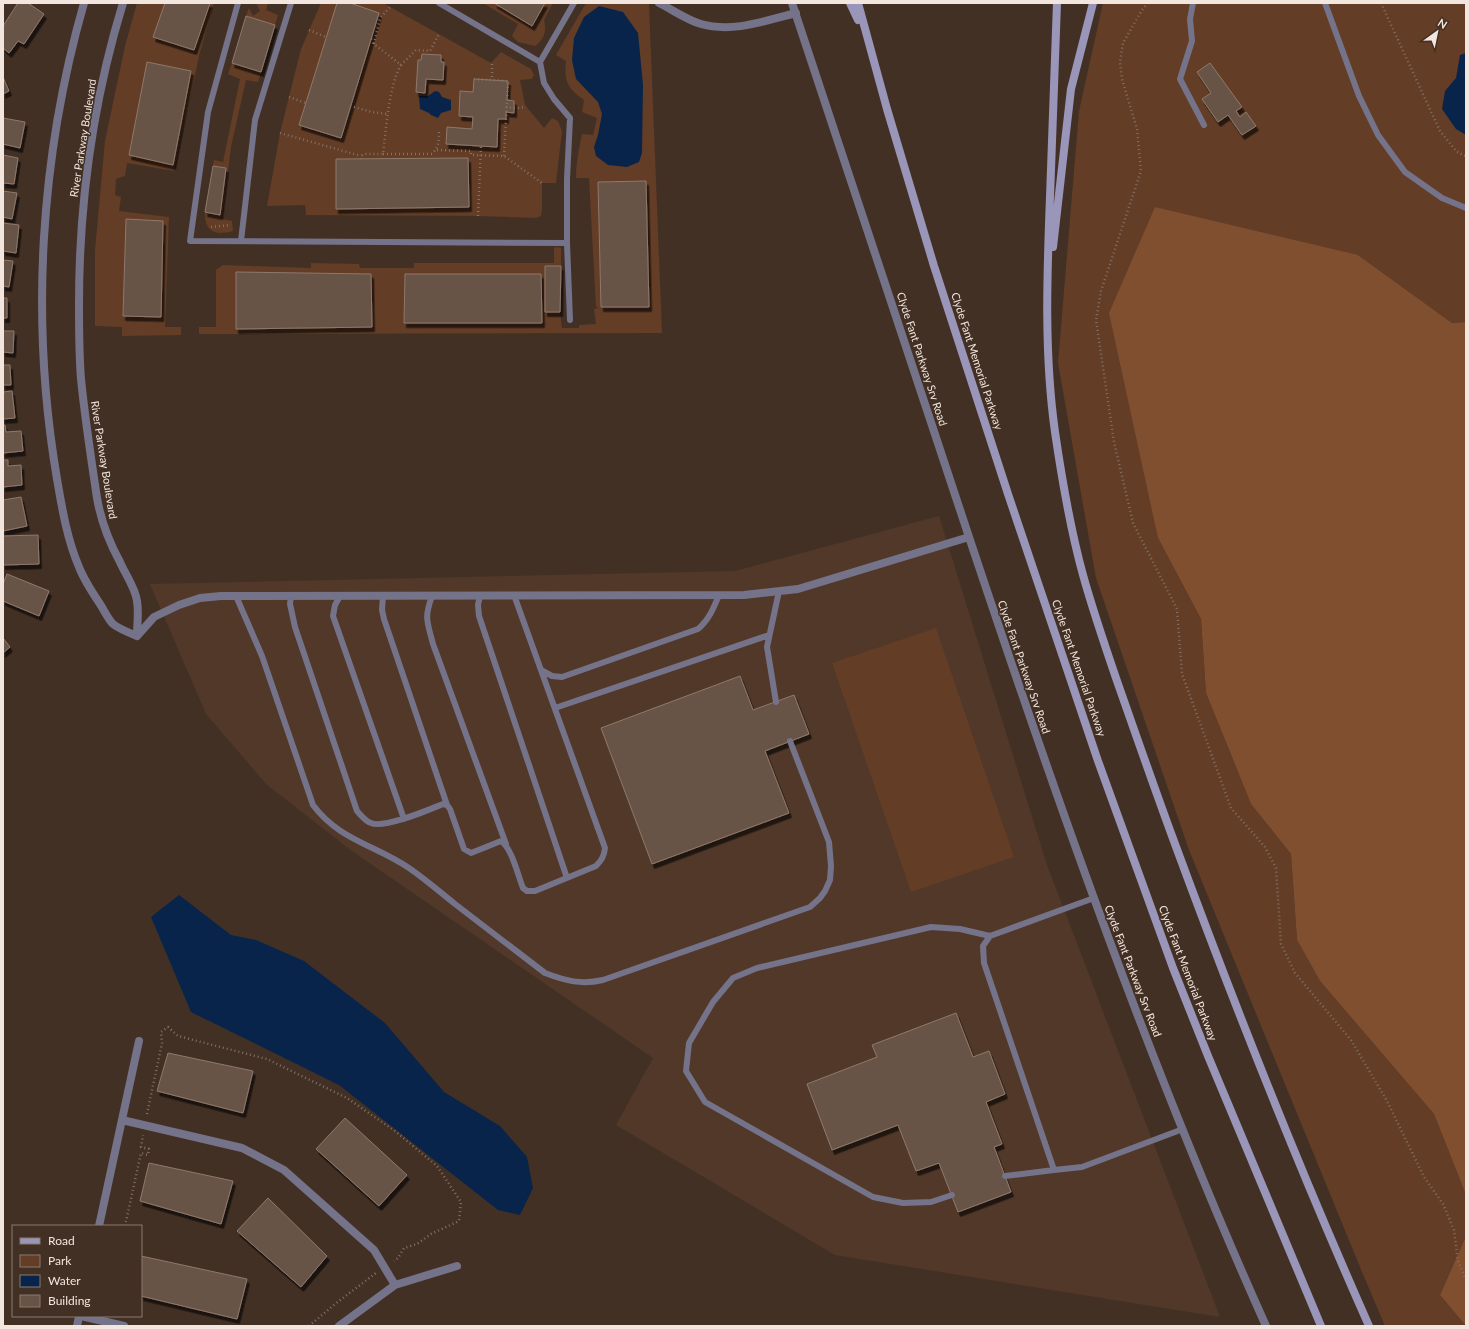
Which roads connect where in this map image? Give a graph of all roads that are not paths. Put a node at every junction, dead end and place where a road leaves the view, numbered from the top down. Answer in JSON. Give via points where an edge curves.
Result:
{"nodes":[{"id":1,"x":84,"y":3,"type":"edge"},
{"id":2,"x":123,"y":3,"type":"edge"},
{"id":3,"x":238,"y":3,"type":"edge"},
{"id":4,"x":291,"y":3,"type":"edge"},
{"id":5,"x":439,"y":3,"type":"edge"},
{"id":6,"x":574,"y":3,"type":"edge"},
{"id":7,"x":660,"y":3,"type":"edge"},
{"id":8,"x":792,"y":3,"type":"edge"},
{"id":9,"x":850,"y":3,"type":"edge"},
{"id":10,"x":858,"y":3,"type":"edge"},
{"id":11,"x":1057,"y":3,"type":"edge"},
{"id":12,"x":1093,"y":3,"type":"edge"},
{"id":13,"x":1193,"y":3,"type":"edge"},
{"id":14,"x":1325,"y":3,"type":"edge"},
{"id":15,"x":796,"y":13,"type":"junction"},
{"id":16,"x":868,"y":42,"type":"junction"},
{"id":17,"x":540,"y":62,"type":"junction"},
{"id":18,"x":1204,"y":125,"type":"dead end"},
{"id":19,"x":1466,"y":208,"type":"edge"},
{"id":20,"x":241,"y":241,"type":"junction"},
{"id":21,"x":567,"y":243,"type":"junction"},
{"id":22,"x":1047,"y":300,"type":"junction"},
{"id":23,"x":570,"y":320,"type":"dead end"},
{"id":24,"x":969,"y":537,"type":"junction"},
{"id":25,"x":779,"y":591,"type":"junction"},
{"id":26,"x":514,"y":595,"type":"junction"},
{"id":27,"x":719,"y":595,"type":"junction"},
{"id":28,"x":236,"y":596,"type":"junction"},
{"id":29,"x":291,"y":596,"type":"junction"},
{"id":30,"x":340,"y":596,"type":"junction"},
{"id":31,"x":383,"y":596,"type":"junction"},
{"id":32,"x":432,"y":596,"type":"junction"},
{"id":33,"x":480,"y":596,"type":"junction"},
{"id":34,"x":769,"y":635,"type":"junction"},
{"id":35,"x":137,"y":636,"type":"junction"},
{"id":36,"x":541,"y":670,"type":"junction"},
{"id":37,"x":776,"y":702,"type":"dead end"},
{"id":38,"x":555,"y":708,"type":"junction"},
{"id":39,"x":790,"y":741,"type":"dead end"},
{"id":40,"x":447,"y":805,"type":"junction"},
{"id":41,"x":404,"y":819,"type":"junction"},
{"id":42,"x":506,"y":844,"type":"junction"},
{"id":43,"x":567,"y":878,"type":"junction"},
{"id":44,"x":1094,"y":898,"type":"junction"},
{"id":45,"x":990,"y":936,"type":"junction"},
{"id":46,"x":139,"y":1041,"type":"dead end"},
{"id":47,"x":122,"y":1120,"type":"junction"},
{"id":48,"x":1183,"y":1129,"type":"junction"},
{"id":49,"x":1054,"y":1170,"type":"junction"},
{"id":50,"x":1005,"y":1176,"type":"dead end"},
{"id":51,"x":952,"y":1195,"type":"dead end"},
{"id":52,"x":99,"y":1225,"type":"edge"},
{"id":53,"x":457,"y":1266,"type":"dead end"},
{"id":54,"x":396,"y":1285,"type":"junction"},
{"id":55,"x":84,"y":1317,"type":"edge"},
{"id":56,"x":1368,"y":1324,"type":"edge"},
{"id":57,"x":124,"y":1326,"type":"edge"},
{"id":58,"x":339,"y":1326,"type":"edge"},
{"id":59,"x":1266,"y":1326,"type":"edge"},
{"id":60,"x":1321,"y":1326,"type":"edge"}],
"edges":[{"from":1,"to":35,"type":"street","via":[[68,64],[50,172],[42,278],[44,377],[52,450],[63,511],[78,566],[88,586],[114,624]]},
{"from":2,"to":35,"type":"street","name":"River Parkway Boulevard","via":[[102,79],[91,144],[81,233],[79,323],[81,377],[98,502],[104,527],[137,600]]},
{"from":3,"to":20,"type":"lane","via":[[208,112],[190,241]]},
{"from":4,"to":20,"type":"lane","via":[[255,120]]},
{"from":5,"to":17,"type":"lane"},
{"from":6,"to":17,"type":"lane"},
{"from":7,"to":15,"type":"street","via":[[700,24],[722,28],[743,27]]},
{"from":8,"to":15,"type":"street","name":"Clyde Fant Parkway Srv Road"},
{"from":9,"to":16,"type":"main road"},
{"from":10,"to":16,"type":"main road","name":"Clyde Fant Memorial Parkway"},
{"from":11,"to":22,"type":"main road"},
{"from":12,"to":22,"type":"main road","via":[[1071,89]]},
{"from":13,"to":18,"type":"lane","via":[[1190,20],[1192,41],[1180,79]]},
{"from":14,"to":19,"type":"lane","via":[[1359,96],[1378,135],[1405,172],[1442,198]]},
{"from":15,"to":24,"type":"street","name":"Clyde Fant Parkway Srv Road"},
{"from":16,"to":60,"type":"main road","name":"Clyde Fant Memorial Parkway","via":[[936,274],[1098,761],[1208,1056]]},
{"from":17,"to":21,"type":"lane","via":[[544,83],[570,118]]},
{"from":20,"to":21,"type":"lane"},
{"from":21,"to":23,"type":"lane"},
{"from":22,"to":56,"type":"main road","via":[[1054,430],[1082,574],[1146,765],[1196,902],[1315,1204]]},
{"from":24,"to":25,"type":"street","via":[[798,589]]},
{"from":24,"to":44,"type":"street","name":"Clyde Fant Parkway Srv Road"},
{"from":25,"to":27,"type":"street"},
{"from":25,"to":34,"type":"lane"},
{"from":26,"to":27,"type":"street"},
{"from":26,"to":33,"type":"street"},
{"from":26,"to":36,"type":"lane"},
{"from":27,"to":36,"type":"lane","via":[[712,611],[698,629],[562,677],[552,676]]},
{"from":28,"to":29,"type":"street"},
{"from":28,"to":35,"type":"street","via":[[200,598],[180,605],[154,617]]},
{"from":28,"to":39,"type":"lane","via":[[262,656],[313,805],[330,824],[352,839],[408,868],[545,972],[564,981],[589,983],[604,980],[810,906],[820,898],[830,880],[830,842]]},
{"from":29,"to":30,"type":"street"},
{"from":29,"to":41,"type":"lane","via":[[290,604],[295,627],[357,811],[372,824]]},
{"from":30,"to":31,"type":"street"},
{"from":30,"to":41,"type":"lane","via":[[333,616]]},
{"from":31,"to":32,"type":"street"},
{"from":31,"to":40,"type":"lane","via":[[384,619]]},
{"from":32,"to":33,"type":"street"},
{"from":32,"to":42,"type":"lane","via":[[427,621],[433,644]]},
{"from":33,"to":43,"type":"lane","via":[[479,616]]},
{"from":34,"to":37,"type":"lane","via":[[767,647]]},
{"from":34,"to":38,"type":"lane"},
{"from":36,"to":38,"type":"lane"},
{"from":38,"to":43,"type":"lane","via":[[605,848],[601,862],[596,866]]},
{"from":40,"to":41,"type":"lane","via":[[443,804]]},
{"from":40,"to":42,"type":"lane","via":[[464,849],[471,853],[501,841]]},
{"from":42,"to":43,"type":"lane","via":[[523,888],[527,891],[535,891]]},
{"from":44,"to":45,"type":"lane"},
{"from":44,"to":48,"type":"street","name":"Clyde Fant Parkway Srv Road","via":[[1158,1070]]},
{"from":45,"to":49,"type":"lane","via":[[983,946],[984,963]]},
{"from":45,"to":51,"type":"lane","via":[[960,929],[931,927],[757,968],[733,978],[713,1002],[689,1043],[686,1071],[704,1102],[873,1197],[903,1203],[931,1202]]},
{"from":46,"to":47,"type":"street"},
{"from":47,"to":52,"type":"street"},
{"from":47,"to":54,"type":"street","via":[[242,1148],[284,1170],[374,1250]]},
{"from":48,"to":49,"type":"lane","via":[[1082,1167]]},
{"from":48,"to":59,"type":"street","name":"Clyde Fant Parkway Srv Road"},
{"from":49,"to":50,"type":"lane"},
{"from":53,"to":54,"type":"street"},
{"from":54,"to":58,"type":"street"},
{"from":55,"to":57,"type":"street"}]}
